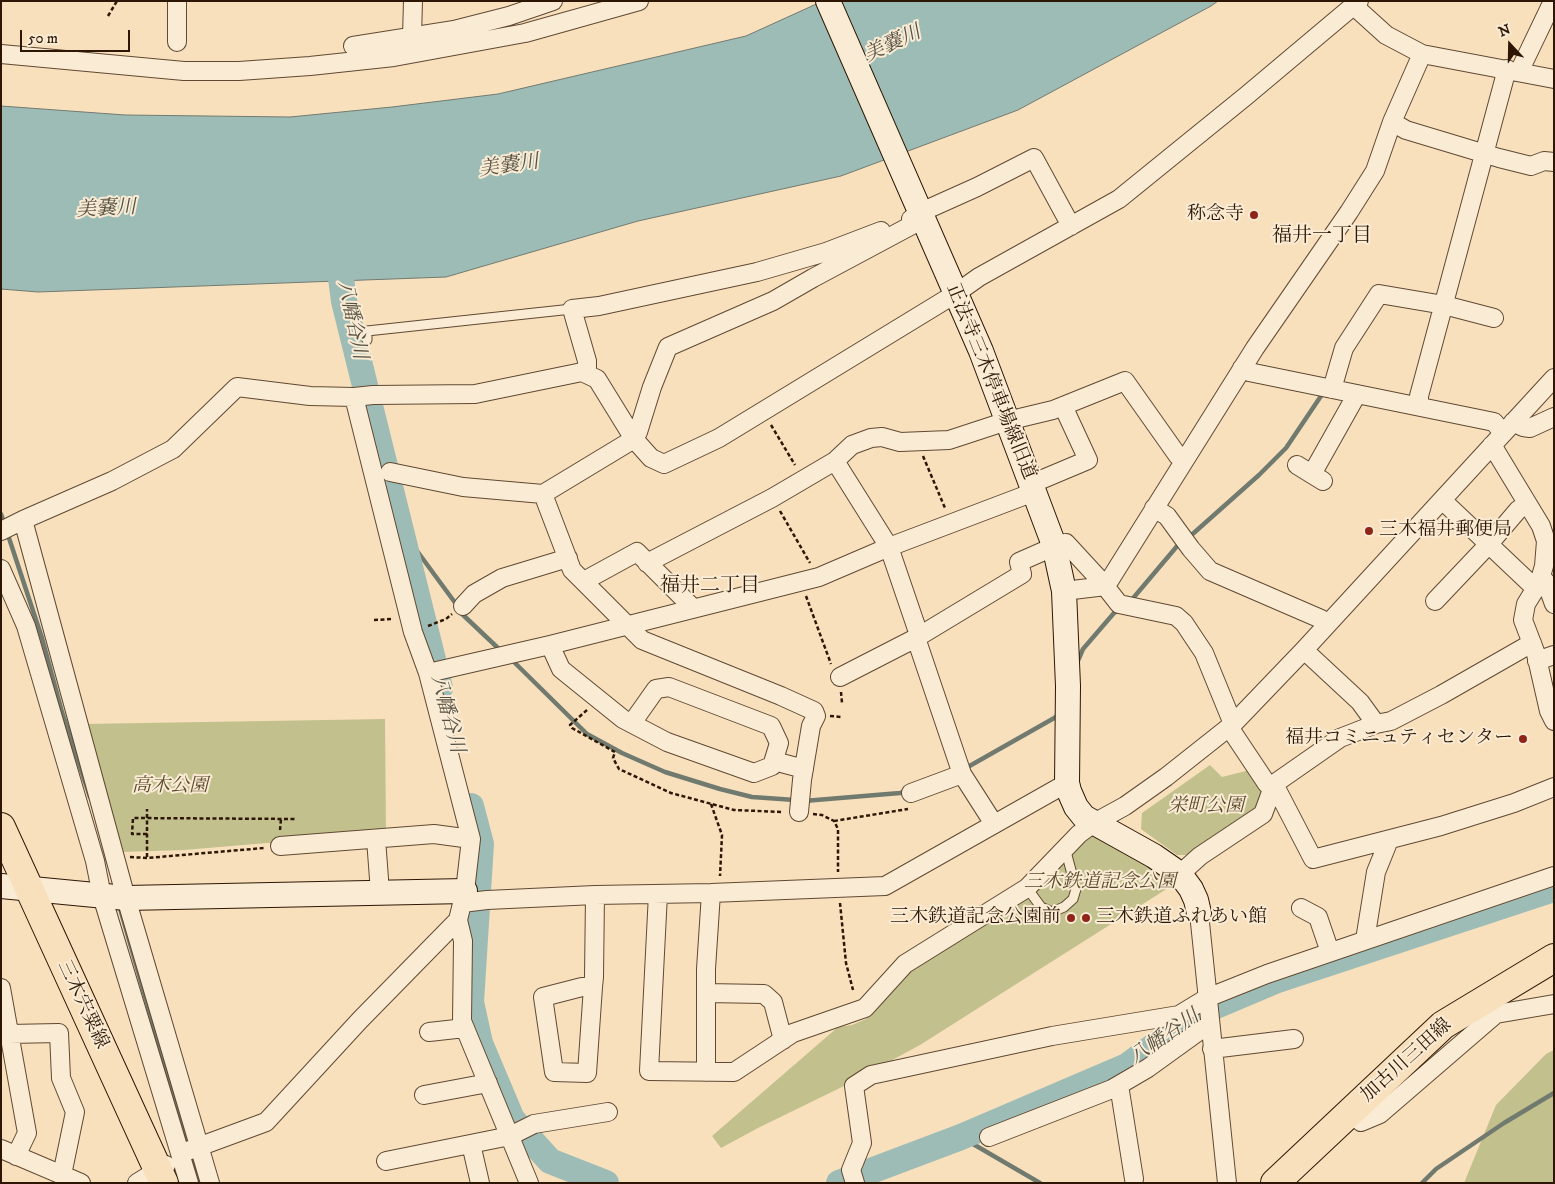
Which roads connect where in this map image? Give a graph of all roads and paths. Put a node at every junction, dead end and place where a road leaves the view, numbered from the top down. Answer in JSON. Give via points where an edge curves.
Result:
{"nodes":[{"id":1,"x":117,"y":1,"type":"edge"},
{"id":2,"x":178,"y":1,"type":"edge"},
{"id":3,"x":413,"y":1,"type":"edge"},
{"id":4,"x":553,"y":1,"type":"edge"},
{"id":5,"x":639,"y":1,"type":"edge"},
{"id":6,"x":828,"y":1,"type":"edge"},
{"id":7,"x":1553,"y":1,"type":"edge"},
{"id":8,"x":1357,"y":4,"type":"edge"},
{"id":9,"x":108,"y":16,"type":"dead end"},
{"id":10,"x":412,"y":36,"type":"junction"},
{"id":11,"x":176,"y":42,"type":"dead end"},
{"id":12,"x":352,"y":46,"type":"dead end"},
{"id":13,"x":1,"y":54,"type":"edge"},
{"id":14,"x":1422,"y":54,"type":"junction"},
{"id":15,"x":1513,"y":70,"type":"junction"},
{"id":16,"x":1554,"y":79,"type":"edge"},
{"id":17,"x":1392,"y":122,"type":"junction"},
{"id":18,"x":1485,"y":154,"type":"junction"},
{"id":19,"x":1554,"y":162,"type":"edge"},
{"id":20,"x":915,"y":216,"type":"junction"},
{"id":21,"x":1071,"y":226,"type":"junction"},
{"id":22,"x":955,"y":294,"type":"junction"},
{"id":23,"x":1444,"y":305,"type":"junction"},
{"id":24,"x":572,"y":308,"type":"junction"},
{"id":25,"x":1494,"y":318,"type":"dead end"},
{"id":26,"x":367,"y":340,"type":"dead end"},
{"id":27,"x":1242,"y":368,"type":"junction"},
{"id":28,"x":587,"y":374,"type":"junction"},
{"id":29,"x":1554,"y":378,"type":"edge"},
{"id":30,"x":1332,"y":389,"type":"junction"},
{"id":31,"x":1357,"y":394,"type":"junction"},
{"id":32,"x":354,"y":397,"type":"junction"},
{"id":33,"x":1063,"y":406,"type":"junction"},
{"id":34,"x":1419,"y":406,"type":"junction"},
{"id":35,"x":762,"y":411,"type":"junction"},
{"id":36,"x":1554,"y":417,"type":"edge"},
{"id":37,"x":1007,"y":421,"type":"junction"},
{"id":38,"x":1503,"y":433,"type":"junction"},
{"id":39,"x":634,"y":439,"type":"junction"},
{"id":40,"x":918,"y":442,"type":"junction"},
{"id":41,"x":835,"y":461,"type":"junction"},
{"id":42,"x":1183,"y":461,"type":"junction"},
{"id":43,"x":390,"y":472,"type":"dead end"},
{"id":44,"x":1311,"y":473,"type":"dead end"},
{"id":45,"x":804,"y":479,"type":"junction"},
{"id":46,"x":1033,"y":488,"type":"junction"},
{"id":47,"x":543,"y":494,"type":"junction"},
{"id":48,"x":772,"y":498,"type":"junction"},
{"id":49,"x":1442,"y":500,"type":"junction"},
{"id":50,"x":1527,"y":504,"type":"junction"},
{"id":51,"x":1154,"y":508,"type":"junction"},
{"id":52,"x":21,"y":521,"type":"junction"},
{"id":53,"x":952,"y":524,"type":"junction"},
{"id":54,"x":1,"y":531,"type":"edge"},
{"id":55,"x":1489,"y":544,"type":"junction"},
{"id":56,"x":1054,"y":545,"type":"junction"},
{"id":57,"x":889,"y":547,"type":"junction"},
{"id":58,"x":568,"y":558,"type":"junction"},
{"id":59,"x":647,"y":563,"type":"junction"},
{"id":60,"x":1,"y":570,"type":"edge"},
{"id":61,"x":819,"y":577,"type":"junction"},
{"id":62,"x":800,"y":581,"type":"junction"},
{"id":63,"x":584,"y":582,"type":"junction"},
{"id":64,"x":1538,"y":583,"type":"junction"},
{"id":65,"x":1106,"y":586,"type":"junction"},
{"id":66,"x":1064,"y":592,"type":"junction"},
{"id":67,"x":1435,"y":601,"type":"dead end"},
{"id":68,"x":1554,"y":604,"type":"edge"},
{"id":69,"x":463,"y":606,"type":"joint"},
{"id":70,"x":693,"y":608,"type":"junction"},
{"id":71,"x":627,"y":624,"type":"junction"},
{"id":72,"x":1326,"y":625,"type":"junction"},
{"id":73,"x":430,"y":626,"type":"dead end"},
{"id":74,"x":918,"y":636,"type":"junction"},
{"id":75,"x":1532,"y":643,"type":"junction"},
{"id":76,"x":550,"y":645,"type":"junction"},
{"id":77,"x":1304,"y":650,"type":"junction"},
{"id":78,"x":1546,"y":658,"type":"edge"},
{"id":79,"x":437,"y":671,"type":"junction"},
{"id":80,"x":840,"y":677,"type":"junction"},
{"id":81,"x":598,"y":700,"type":"junction"},
{"id":82,"x":842,"y":703,"type":"dead end"},
{"id":83,"x":1553,"y":716,"type":"edge"},
{"id":84,"x":632,"y":723,"type":"junction"},
{"id":85,"x":1376,"y":724,"type":"junction"},
{"id":86,"x":1231,"y":726,"type":"junction"},
{"id":87,"x":774,"y":761,"type":"junction"},
{"id":88,"x":804,"y":769,"type":"junction"},
{"id":89,"x":962,"y":774,"type":"junction"},
{"id":90,"x":1068,"y":783,"type":"junction"},
{"id":91,"x":1273,"y":786,"type":"junction"},
{"id":92,"x":1554,"y":788,"type":"edge"},
{"id":93,"x":911,"y":793,"type":"joint"},
{"id":94,"x":711,"y":804,"type":"junction"},
{"id":95,"x":147,"y":809,"type":"dead end"},
{"id":96,"x":799,"y":812,"type":"junction"},
{"id":97,"x":296,"y":818,"type":"dead end"},
{"id":98,"x":147,"y":819,"type":"junction"},
{"id":99,"x":834,"y":821,"type":"junction"},
{"id":100,"x":1094,"y":823,"type":"junction"},
{"id":101,"x":994,"y":824,"type":"junction"},
{"id":102,"x":1,"y":827,"type":"edge"},
{"id":103,"x":147,"y":834,"type":"junction"},
{"id":104,"x":376,"y":839,"type":"junction"},
{"id":105,"x":471,"y":839,"type":"junction"},
{"id":106,"x":1386,"y":840,"type":"junction"},
{"id":107,"x":280,"y":846,"type":"joint"},
{"id":108,"x":1064,"y":848,"type":"junction"},
{"id":109,"x":115,"y":857,"type":"junction"},
{"id":110,"x":147,"y":858,"type":"junction"},
{"id":111,"x":1180,"y":874,"type":"junction"},
{"id":112,"x":1554,"y":876,"type":"edge"},
{"id":113,"x":1,"y":886,"type":"edge"},
{"id":114,"x":838,"y":888,"type":"junction"},
{"id":115,"x":1026,"y":888,"type":"junction"},
{"id":116,"x":31,"y":889,"type":"junction"},
{"id":117,"x":380,"y":892,"type":"junction"},
{"id":118,"x":715,"y":893,"type":"junction"},
{"id":119,"x":658,"y":894,"type":"junction"},
{"id":120,"x":595,"y":895,"type":"junction"},
{"id":121,"x":102,"y":896,"type":"junction"},
{"id":122,"x":126,"y":898,"type":"junction"},
{"id":123,"x":462,"y":905,"type":"junction"},
{"id":124,"x":1301,"y":908,"type":"dead end"},
{"id":125,"x":1198,"y":913,"type":"joint"},
{"id":126,"x":1365,"y":940,"type":"junction"},
{"id":127,"x":1330,"y":952,"type":"junction"},
{"id":128,"x":1554,"y":958,"type":"edge"},
{"id":129,"x":593,"y":987,"type":"junction"},
{"id":130,"x":1,"y":988,"type":"edge"},
{"id":131,"x":853,"y":990,"type":"dead end"},
{"id":132,"x":706,"y":993,"type":"junction"},
{"id":133,"x":1206,"y":998,"type":"junction"},
{"id":134,"x":1554,"y":1004,"type":"edge"},
{"id":135,"x":1209,"y":1022,"type":"junction"},
{"id":136,"x":465,"y":1028,"type":"junction"},
{"id":137,"x":429,"y":1032,"type":"dead end"},
{"id":138,"x":9,"y":1034,"type":"junction"},
{"id":139,"x":1294,"y":1039,"type":"dead end"},
{"id":140,"x":783,"y":1040,"type":"junction"},
{"id":141,"x":1212,"y":1049,"type":"junction"},
{"id":142,"x":706,"y":1072,"type":"junction"},
{"id":143,"x":488,"y":1083,"type":"junction"},
{"id":144,"x":1119,"y":1085,"type":"junction"},
{"id":145,"x":424,"y":1095,"type":"dead end"},
{"id":146,"x":608,"y":1112,"type":"dead end"},
{"id":147,"x":1350,"y":1112,"type":"junction"},
{"id":148,"x":510,"y":1136,"type":"junction"},
{"id":149,"x":989,"y":1137,"type":"dead end"},
{"id":150,"x":471,"y":1144,"type":"junction"},
{"id":151,"x":199,"y":1146,"type":"junction"},
{"id":152,"x":8,"y":1153,"type":"edge"},
{"id":153,"x":179,"y":1154,"type":"junction"},
{"id":154,"x":386,"y":1161,"type":"dead end"},
{"id":155,"x":62,"y":1174,"type":"junction"},
{"id":156,"x":853,"y":1176,"type":"edge"},
{"id":157,"x":153,"y":1179,"type":"edge"},
{"id":158,"x":1134,"y":1179,"type":"dead end"},
{"id":159,"x":82,"y":1183,"type":"edge"},
{"id":160,"x":189,"y":1183,"type":"edge"},
{"id":161,"x":210,"y":1183,"type":"edge"},
{"id":162,"x":480,"y":1183,"type":"edge"},
{"id":163,"x":529,"y":1183,"type":"edge"},
{"id":164,"x":1227,"y":1183,"type":"edge"},
{"id":165,"x":1275,"y":1183,"type":"edge"}],
"edges":[{"from":1,"to":9,"type":"path"},
{"from":2,"to":11,"type":"street","via":[[169,23]]},
{"from":3,"to":10,"type":"street"},
{"from":4,"to":10,"type":"street","via":[[454,30]]},
{"from":5,"to":13,"type":"street","via":[[525,33],[394,57],[310,66],[184,71]]},
{"from":6,"to":20,"type":"street","name":"正法寺三木停車場線旧道"},
{"from":7,"to":15,"type":"street"},
{"from":8,"to":14,"type":"street","via":[[1386,35]]},
{"from":8,"to":21,"type":"street","via":[[1119,199]]},
{"from":10,"to":12,"type":"street"},
{"from":14,"to":15,"type":"street"},
{"from":14,"to":17,"type":"street"},
{"from":15,"to":16,"type":"street"},
{"from":15,"to":18,"type":"street"},
{"from":17,"to":18,"type":"street","via":[[1406,130]]},
{"from":17,"to":27,"type":"street","via":[[1375,171]]},
{"from":18,"to":19,"type":"street","via":[[1531,166],[1544,161]]},
{"from":18,"to":23,"type":"street"},
{"from":20,"to":21,"type":"street","via":[[1034,158]]},
{"from":20,"to":22,"type":"street","name":"正法寺三木停車場線旧道"},
{"from":20,"to":24,"type":"street","via":[[826,252],[757,272],[599,306]]},
{"from":20,"to":39,"type":"street","via":[[914,224],[773,301],[668,347]]},
{"from":21,"to":22,"type":"street"},
{"from":22,"to":35,"type":"street"},
{"from":22,"to":37,"type":"street","name":"正法寺三木停車場線旧道"},
{"from":23,"to":25,"type":"street"},
{"from":23,"to":30,"type":"street","via":[[1379,294],[1344,348]]},
{"from":23,"to":34,"type":"street"},
{"from":24,"to":26,"type":"lane","via":[[367,331]]},
{"from":24,"to":28,"type":"street"},
{"from":27,"to":30,"type":"street"},
{"from":27,"to":42,"type":"street"},
{"from":28,"to":32,"type":"street","via":[[582,372],[475,394],[372,394]]},
{"from":28,"to":39,"type":"street","via":[[597,379]]},
{"from":29,"to":38,"type":"street"},
{"from":30,"to":31,"type":"street"},
{"from":31,"to":34,"type":"street"},
{"from":31,"to":44,"type":"street"},
{"from":32,"to":52,"type":"street","via":[[310,396],[237,387],[173,449],[112,481]]},
{"from":32,"to":79,"type":"street","via":[[413,632]]},
{"from":33,"to":37,"type":"street"},
{"from":33,"to":42,"type":"street","via":[[1125,381]]},
{"from":33,"to":46,"type":"street","via":[[1088,460]]},
{"from":34,"to":38,"type":"street","via":[[1494,422]]},
{"from":35,"to":39,"type":"street","via":[[719,438],[664,464],[651,458]]},
{"from":35,"to":45,"type":"path"},
{"from":36,"to":38,"type":"street","via":[[1530,428]]},
{"from":37,"to":40,"type":"street","via":[[949,440]]},
{"from":37,"to":46,"type":"street","name":"正法寺三木停車場線旧道"},
{"from":38,"to":49,"type":"street"},
{"from":38,"to":50,"type":"street"},
{"from":39,"to":47,"type":"street"},
{"from":40,"to":41,"type":"street","via":[[900,442],[882,436],[871,438],[852,445]]},
{"from":40,"to":53,"type":"path"},
{"from":41,"to":45,"type":"street"},
{"from":41,"to":57,"type":"street"},
{"from":42,"to":51,"type":"street"},
{"from":43,"to":47,"type":"street","via":[[463,487]]},
{"from":45,"to":48,"type":"street"},
{"from":46,"to":53,"type":"street"},
{"from":46,"to":56,"type":"street","name":"正法寺三木停車場線旧道"},
{"from":47,"to":58,"type":"street"},
{"from":48,"to":59,"type":"street"},
{"from":48,"to":61,"type":"path"},
{"from":49,"to":55,"type":"street"},
{"from":49,"to":72,"type":"street"},
{"from":50,"to":55,"type":"street"},
{"from":50,"to":64,"type":"street","via":[[1546,541],[1544,566]]},
{"from":51,"to":65,"type":"street"},
{"from":51,"to":72,"type":"street","via":[[1167,516],[1210,571],[1321,619]]},
{"from":52,"to":54,"type":"street"},
{"from":52,"to":109,"type":"street"},
{"from":53,"to":57,"type":"street"},
{"from":55,"to":64,"type":"street"},
{"from":55,"to":67,"type":"street"},
{"from":56,"to":65,"type":"street","via":[[1066,543]]},
{"from":56,"to":66,"type":"street","name":"正法寺三木停車場線旧道"},
{"from":56,"to":74,"type":"street","via":[[1018,562],[1022,574]]},
{"from":57,"to":61,"type":"street"},
{"from":57,"to":74,"type":"street"},
{"from":58,"to":63,"type":"street","via":[[572,570]]},
{"from":58,"to":69,"type":"street","via":[[502,578],[474,594]]},
{"from":59,"to":63,"type":"street","via":[[637,552]]},
{"from":59,"to":70,"type":"street"},
{"from":60,"to":121,"type":"street","via":[[26,626],[95,861]]},
{"from":61,"to":62,"type":"street"},
{"from":62,"to":70,"type":"street"},
{"from":62,"to":80,"type":"path","via":[[829,661]]},
{"from":63,"to":71,"type":"street"},
{"from":64,"to":68,"type":"street","via":[[1546,582]]},
{"from":64,"to":75,"type":"street","via":[[1526,604],[1522,620]]},
{"from":65,"to":66,"type":"street"},
{"from":65,"to":86,"type":"street","via":[[1119,604],[1176,616],[1184,622],[1204,653]]},
{"from":66,"to":90,"type":"street","name":"正法寺三木停車場線旧道"},
{"from":69,"to":73,"type":"path"},
{"from":70,"to":71,"type":"street"},
{"from":71,"to":76,"type":"street"},
{"from":71,"to":88,"type":"street","via":[[642,640],[814,711],[816,716],[811,726]]},
{"from":72,"to":77,"type":"street"},
{"from":74,"to":80,"type":"street"},
{"from":74,"to":89,"type":"street"},
{"from":75,"to":78,"type":"street"},
{"from":75,"to":85,"type":"street","via":[[1441,696],[1391,721]]},
{"from":76,"to":79,"type":"street"},
{"from":76,"to":81,"type":"street","via":[[561,669]]},
{"from":77,"to":85,"type":"street","via":[[1360,702]]},
{"from":77,"to":86,"type":"street"},
{"from":78,"to":83,"type":"street"},
{"from":79,"to":105,"type":"street"},
{"from":80,"to":82,"type":"path"},
{"from":81,"to":84,"type":"street"},
{"from":81,"to":94,"type":"path","via":[[570,724],[572,728],[615,752],[613,758],[619,769],[671,793]]},
{"from":84,"to":87,"type":"street","via":[[667,742],[754,773],[772,766]]},
{"from":84,"to":87,"type":"street","via":[[656,689],[669,687],[771,726],[779,743]]},
{"from":85,"to":91,"type":"street","via":[[1340,738]]},
{"from":86,"to":91,"type":"street","via":[[1267,784]]},
{"from":86,"to":100,"type":"street","via":[[1166,777]]},
{"from":87,"to":88,"type":"street"},
{"from":88,"to":96,"type":"street"},
{"from":89,"to":93,"type":"street"},
{"from":89,"to":101,"type":"street"},
{"from":90,"to":100,"type":"street","name":"正法寺三木停車場線旧道","via":[[1076,807]]},
{"from":90,"to":101,"type":"street"},
{"from":91,"to":106,"type":"street","via":[[1313,859]]},
{"from":91,"to":111,"type":"street","via":[[1263,814],[1211,848]]},
{"from":92,"to":106,"type":"street","via":[[1441,826]]},
{"from":93,"to":99,"type":"path","via":[[908,809]]},
{"from":94,"to":96,"type":"path","via":[[734,810]]},
{"from":94,"to":118,"type":"path","via":[[722,835]]},
{"from":95,"to":98,"type":"path"},
{"from":96,"to":99,"type":"path","via":[[822,815]]},
{"from":97,"to":98,"type":"path"},
{"from":98,"to":103,"type":"path"},
{"from":98,"to":103,"type":"path","via":[[133,818],[132,834]]},
{"from":99,"to":114,"type":"path","via":[[838,829]]},
{"from":100,"to":108,"type":"street"},
{"from":100,"to":111,"type":"street","name":"正法寺三木停車場線旧道"},
{"from":101,"to":114,"type":"street","via":[[885,886]]},
{"from":102,"to":116,"type":"main road","name":"三木宍粟線"},
{"from":103,"to":110,"type":"path"},
{"from":104,"to":105,"type":"street","via":[[434,834]]},
{"from":104,"to":107,"type":"street"},
{"from":104,"to":117,"type":"street"},
{"from":105,"to":123,"type":"street"},
{"from":106,"to":126,"type":"street","via":[[1376,872]]},
{"from":107,"to":110,"type":"path"},
{"from":108,"to":115,"type":"street"},
{"from":108,"to":115,"type":"lane","via":[[1076,889],[1074,899],[1052,912],[1041,907]]},
{"from":109,"to":110,"type":"path"},
{"from":109,"to":122,"type":"street"},
{"from":111,"to":125,"type":"street","via":[[1191,889]]},
{"from":112,"to":126,"type":"street"},
{"from":113,"to":116,"type":"street"},
{"from":114,"to":118,"type":"street"},
{"from":114,"to":131,"type":"path","via":[[846,963]]},
{"from":115,"to":140,"type":"street","via":[[905,964],[865,1008],[794,1033]]},
{"from":116,"to":121,"type":"street"},
{"from":116,"to":157,"type":"main road","name":"三木宍粟線"},
{"from":117,"to":122,"type":"street"},
{"from":117,"to":123,"type":"street"},
{"from":118,"to":119,"type":"street"},
{"from":118,"to":132,"type":"street"},
{"from":119,"to":120,"type":"street"},
{"from":119,"to":142,"type":"street","via":[[649,1071]]},
{"from":120,"to":123,"type":"street","via":[[487,900]]},
{"from":120,"to":129,"type":"street"},
{"from":121,"to":122,"type":"street"},
{"from":121,"to":153,"type":"street"},
{"from":122,"to":151,"type":"street"},
{"from":123,"to":136,"type":"street","via":[[462,1021]]},
{"from":123,"to":151,"type":"street","via":[[266,1122]]},
{"from":124,"to":127,"type":"street","via":[[1318,917]]},
{"from":125,"to":133,"type":"street"},
{"from":126,"to":127,"type":"street"},
{"from":127,"to":133,"type":"street"},
{"from":128,"to":147,"type":"main road","name":"加古川三田線","via":[[1443,1025]]},
{"from":129,"to":129,"type":"street","via":[[587,1073],[554,1072],[543,997]]},
{"from":130,"to":138,"type":"street"},
{"from":132,"to":140,"type":"street","via":[[764,994],[773,1002]]},
{"from":132,"to":142,"type":"street"},
{"from":133,"to":135,"type":"street"},
{"from":133,"to":156,"type":"street","via":[[1179,1014],[1052,1036],[871,1075],[854,1086],[862,1144]]},
{"from":134,"to":147,"type":"street","via":[[1496,1014],[1380,1114],[1361,1122]]},
{"from":135,"to":141,"type":"street"},
{"from":135,"to":144,"type":"street","via":[[1148,1068]]},
{"from":136,"to":137,"type":"street"},
{"from":136,"to":143,"type":"street"},
{"from":138,"to":152,"type":"street","via":[[27,1133]]},
{"from":138,"to":155,"type":"street","via":[[59,1034],[61,1078],[75,1112]]},
{"from":139,"to":141,"type":"street"},
{"from":140,"to":142,"type":"street","via":[[734,1072]]},
{"from":141,"to":164,"type":"street"},
{"from":143,"to":145,"type":"street"},
{"from":143,"to":148,"type":"street"},
{"from":144,"to":149,"type":"street"},
{"from":144,"to":158,"type":"street"},
{"from":146,"to":148,"type":"street","via":[[534,1124]]},
{"from":147,"to":165,"type":"main road","name":"加古川三田線"},
{"from":148,"to":150,"type":"street"},
{"from":148,"to":163,"type":"street"},
{"from":150,"to":154,"type":"street"},
{"from":150,"to":162,"type":"street"},
{"from":151,"to":153,"type":"street"},
{"from":151,"to":161,"type":"street"},
{"from":152,"to":155,"type":"street"},
{"from":153,"to":157,"type":"street"},
{"from":153,"to":160,"type":"street"},
{"from":155,"to":159,"type":"street"}]}
